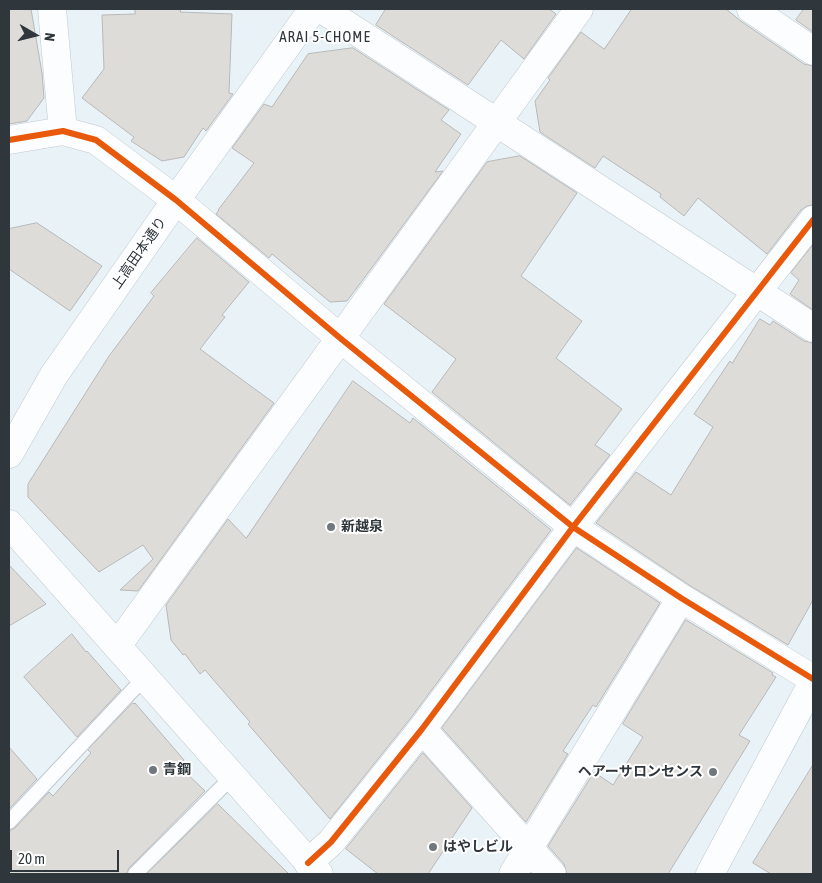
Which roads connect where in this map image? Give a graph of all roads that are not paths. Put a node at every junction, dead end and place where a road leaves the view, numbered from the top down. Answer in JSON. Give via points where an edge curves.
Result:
{"nodes":[{"id":1,"x":52,"y":9,"type":"edge"},
{"id":2,"x":313,"y":9,"type":"edge"},
{"id":3,"x":322,"y":9,"type":"edge"},
{"id":4,"x":579,"y":9,"type":"edge"},
{"id":5,"x":752,"y":9,"type":"edge"},
{"id":6,"x":813,"y":51,"type":"edge"},
{"id":7,"x":496,"y":121,"type":"junction"},
{"id":8,"x":63,"y":131,"type":"junction"},
{"id":9,"x":9,"y":140,"type":"edge"},
{"id":10,"x":176,"y":200,"type":"junction"},
{"id":11,"x":813,"y":220,"type":"edge"},
{"id":12,"x":757,"y":293,"type":"junction"},
{"id":13,"x":813,"y":328,"type":"edge"},
{"id":14,"x":340,"y":338,"type":"junction"},
{"id":15,"x":9,"y":454,"type":"edge"},
{"id":16,"x":9,"y":524,"type":"edge"},
{"id":17,"x":573,"y":527,"type":"junction"},
{"id":18,"x":681,"y":598,"type":"junction"},
{"id":19,"x":117,"y":646,"type":"junction"},
{"id":20,"x":145,"y":677,"type":"junction"},
{"id":21,"x":813,"y":680,"type":"edge"},
{"id":22,"x":422,"y":729,"type":"junction"},
{"id":23,"x":232,"y":777,"type":"junction"},
{"id":24,"x":9,"y":822,"type":"edge"},
{"id":25,"x":530,"y":849,"type":"junction"},
{"id":26,"x":313,"y":869,"type":"edge"},
{"id":27,"x":135,"y":874,"type":"edge"},
{"id":28,"x":513,"y":874,"type":"edge"},
{"id":29,"x":552,"y":874,"type":"edge"},
{"id":30,"x":710,"y":874,"type":"edge"}],
"edges":[{"from":1,"to":8,"type":"street"},
{"from":2,"to":10,"type":"street","name":"上高田本通り"},
{"from":3,"to":7,"type":"street"},
{"from":4,"to":7,"type":"street"},
{"from":5,"to":6,"type":"street"},
{"from":7,"to":12,"type":"street"},
{"from":7,"to":14,"type":"street"},
{"from":8,"to":9,"type":"street"},
{"from":8,"to":10,"type":"street","via":[[96,140]]},
{"from":10,"to":14,"type":"street"},
{"from":10,"to":15,"type":"street","name":"上高田本通り","via":[[54,375]]},
{"from":11,"to":12,"type":"street"},
{"from":12,"to":13,"type":"street"},
{"from":12,"to":17,"type":"street"},
{"from":14,"to":17,"type":"street"},
{"from":14,"to":19,"type":"street"},
{"from":16,"to":19,"type":"street"},
{"from":17,"to":18,"type":"street"},
{"from":17,"to":22,"type":"street"},
{"from":18,"to":21,"type":"street"},
{"from":18,"to":25,"type":"street"},
{"from":19,"to":20,"type":"street"},
{"from":20,"to":23,"type":"street"},
{"from":20,"to":24,"type":"lane"},
{"from":21,"to":30,"type":"street"},
{"from":22,"to":25,"type":"street"},
{"from":22,"to":26,"type":"street"},
{"from":23,"to":26,"type":"street"},
{"from":23,"to":27,"type":"lane"},
{"from":25,"to":28,"type":"street"},
{"from":25,"to":29,"type":"street"}]}
